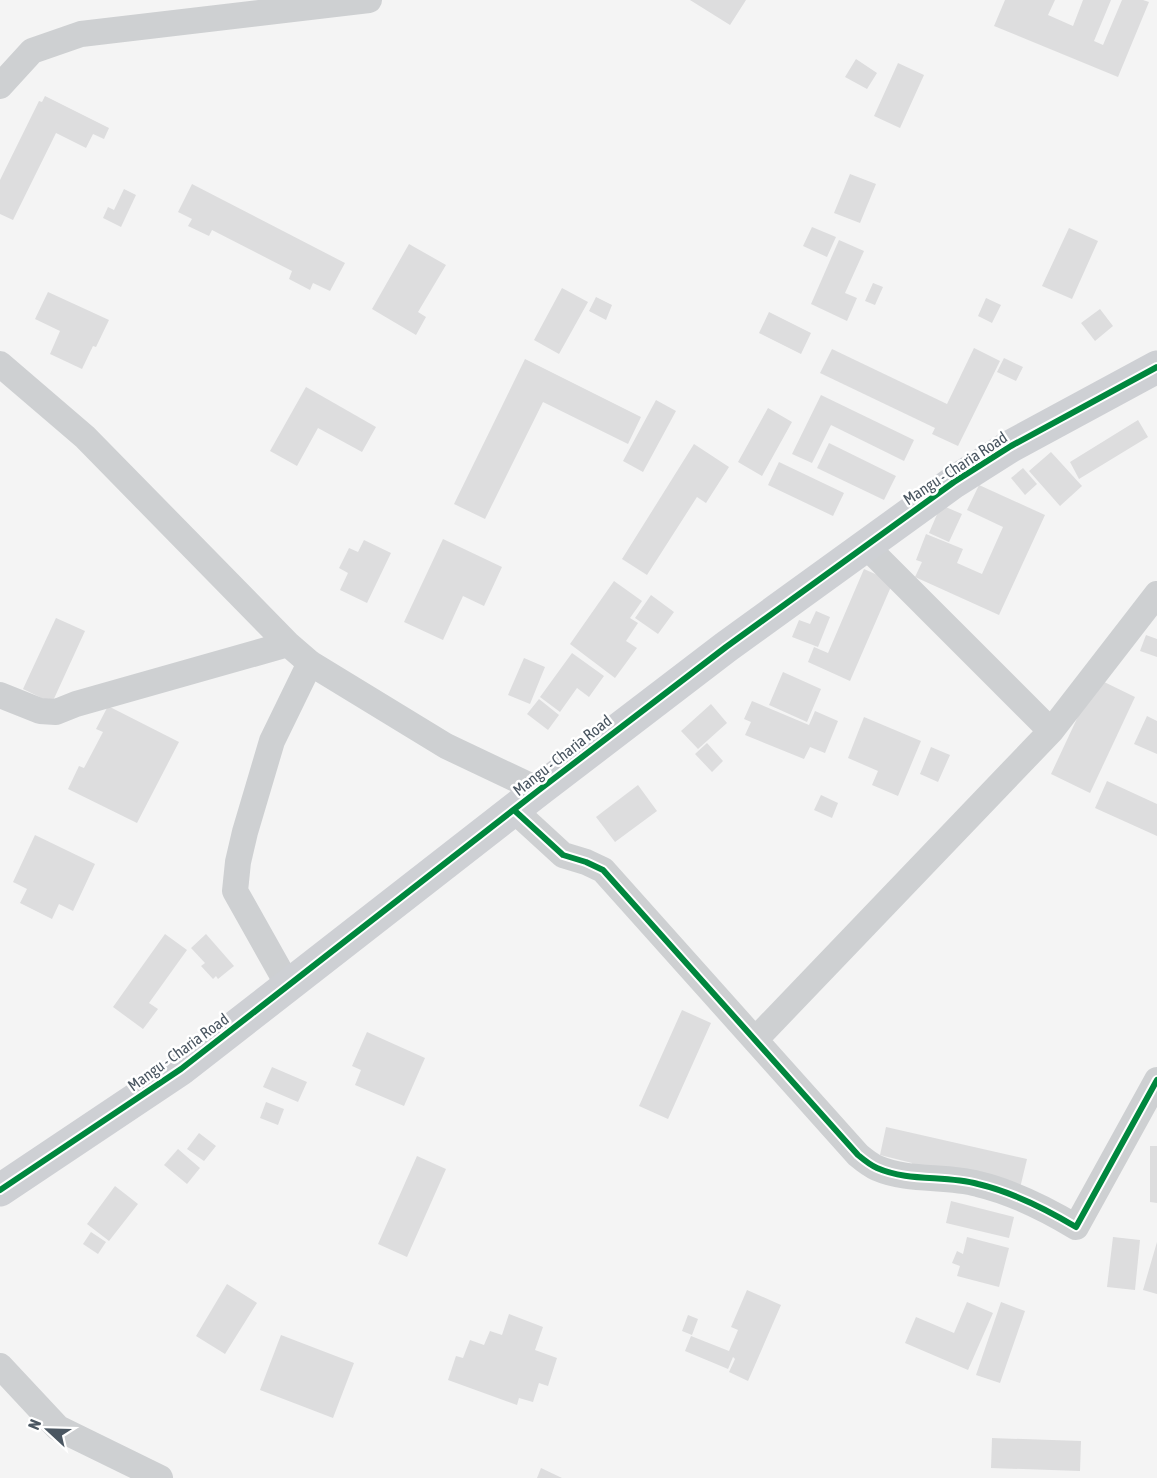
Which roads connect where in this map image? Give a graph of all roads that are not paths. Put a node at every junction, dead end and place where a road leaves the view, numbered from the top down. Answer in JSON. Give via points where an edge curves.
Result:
{"nodes":[{"id":1,"x":369,"y":0,"type":"edge"},
{"id":2,"x":0,"y":86,"type":"edge"},
{"id":3,"x":0,"y":364,"type":"edge"},
{"id":4,"x":1157,"y":368,"type":"edge"},
{"id":5,"x":865,"y":545,"type":"junction"},
{"id":6,"x":1157,"y":594,"type":"edge"},
{"id":7,"x":288,"y":644,"type":"junction"},
{"id":8,"x":310,"y":663,"type":"junction"},
{"id":9,"x":0,"y":695,"type":"edge"},
{"id":10,"x":1051,"y":731,"type":"junction"},
{"id":11,"x":539,"y":790,"type":"junction"},
{"id":12,"x":513,"y":810,"type":"junction"},
{"id":13,"x":289,"y":987,"type":"junction"},
{"id":14,"x":755,"y":1040,"type":"junction"},
{"id":15,"x":1157,"y":1080,"type":"edge"},
{"id":16,"x":0,"y":1190,"type":"edge"},
{"id":17,"x":0,"y":1366,"type":"edge"},
{"id":18,"x":160,"y":1478,"type":"edge"}],
"edges":[{"from":1,"to":2,"type":"street","via":[[81,34],[32,51]]},
{"from":3,"to":7,"type":"street","via":[[85,437]]},
{"from":4,"to":5,"type":"street","name":"Mangu - Charia Road","via":[[1011,446]]},
{"from":5,"to":10,"type":"street"},
{"from":5,"to":11,"type":"street","name":"Mangu - Charia Road"},
{"from":6,"to":10,"type":"street"},
{"from":7,"to":8,"type":"street"},
{"from":7,"to":9,"type":"street","via":[[56,712],[40,711]]},
{"from":8,"to":11,"type":"street","via":[[446,746]]},
{"from":8,"to":13,"type":"street","via":[[272,741],[245,832],[235,891]]},
{"from":10,"to":14,"type":"street"},
{"from":11,"to":12,"type":"street","name":"Mangu - Charia Road"},
{"from":12,"to":13,"type":"street","name":"Mangu - Charia Road"},
{"from":12,"to":14,"type":"street","via":[[563,855],[603,870]]},
{"from":13,"to":16,"type":"street","name":"Mangu - Charia Road","via":[[181,1069]]},
{"from":14,"to":15,"type":"street","via":[[858,1155],[876,1168],[902,1176],[978,1184],[1037,1206],[1076,1227]]},
{"from":17,"to":18,"type":"street","via":[[58,1428]]}]}
